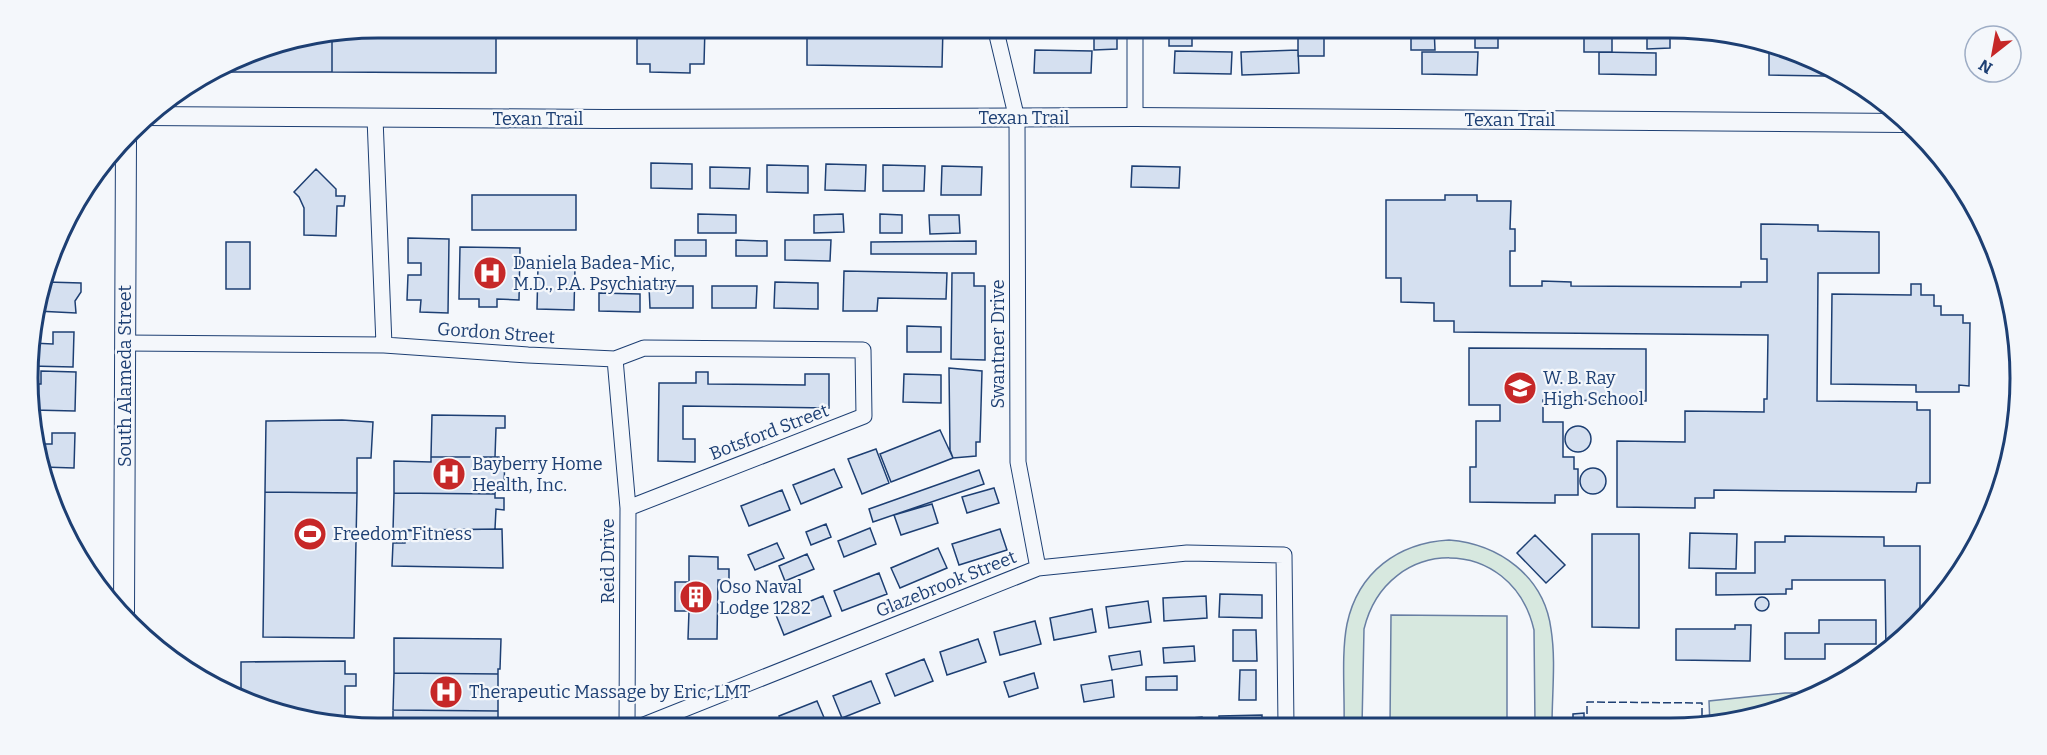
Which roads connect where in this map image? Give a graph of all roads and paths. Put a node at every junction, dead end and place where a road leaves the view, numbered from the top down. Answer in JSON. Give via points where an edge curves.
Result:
{"nodes":[{"id":1,"x":998,"y":38,"type":"edge"},
{"id":2,"x":1135,"y":38,"type":"edge"},
{"id":3,"x":161,"y":116,"type":"edge"},
{"id":4,"x":1135,"y":117,"type":"junction"},
{"id":5,"x":375,"y":118,"type":"junction"},
{"id":6,"x":1017,"y":119,"type":"junction"},
{"id":7,"x":1895,"y":123,"type":"edge"},
{"id":8,"x":126,"y":149,"type":"edge"},
{"id":9,"x":124,"y":343,"type":"junction"},
{"id":10,"x":384,"y":345,"type":"junction"},
{"id":11,"x":863,"y":350,"type":"joint"},
{"id":12,"x":615,"y":359,"type":"junction"},
{"id":13,"x":628,"y":508,"type":"junction"},
{"id":14,"x":1038,"y":568,"type":"junction"},
{"id":15,"x":124,"y":604,"type":"edge"},
{"id":16,"x":627,"y":718,"type":"edge"},
{"id":17,"x":662,"y":718,"type":"edge"},
{"id":18,"x":1286,"y":718,"type":"edge"}],
"edges":[{"from":1,"to":6,"type":"street","name":"Swantner Drive"},
{"from":2,"to":4,"type":"street"},
{"from":3,"to":5,"type":"street","name":"Texan Trail"},
{"from":4,"to":6,"type":"street","name":"Texan Trail"},
{"from":4,"to":7,"type":"street","name":"Texan Trail"},
{"from":5,"to":6,"type":"street","name":"Texan Trail"},
{"from":5,"to":10,"type":"street"},
{"from":6,"to":14,"type":"street","name":"Swantner Drive","via":[[1018,462]]},
{"from":8,"to":9,"type":"main road","name":"South Alameda Street"},
{"from":9,"to":10,"type":"street","name":"Gordon Street"},
{"from":9,"to":15,"type":"main road","name":"South Alameda Street"},
{"from":10,"to":12,"type":"street","name":"Gordon Street"},
{"from":11,"to":12,"type":"street","name":"Gordon Street","via":[[644,348]]},
{"from":11,"to":13,"type":"street","name":"Botsford Street","via":[[864,416]]},
{"from":12,"to":13,"type":"street","name":"Reid Drive"},
{"from":13,"to":16,"type":"street","name":"Reid Drive"},
{"from":14,"to":17,"type":"street","name":"Glazebrook Street"},
{"from":14,"to":18,"type":"street","name":"Glazebrook Street","via":[[1187,553],[1284,555]]}]}
